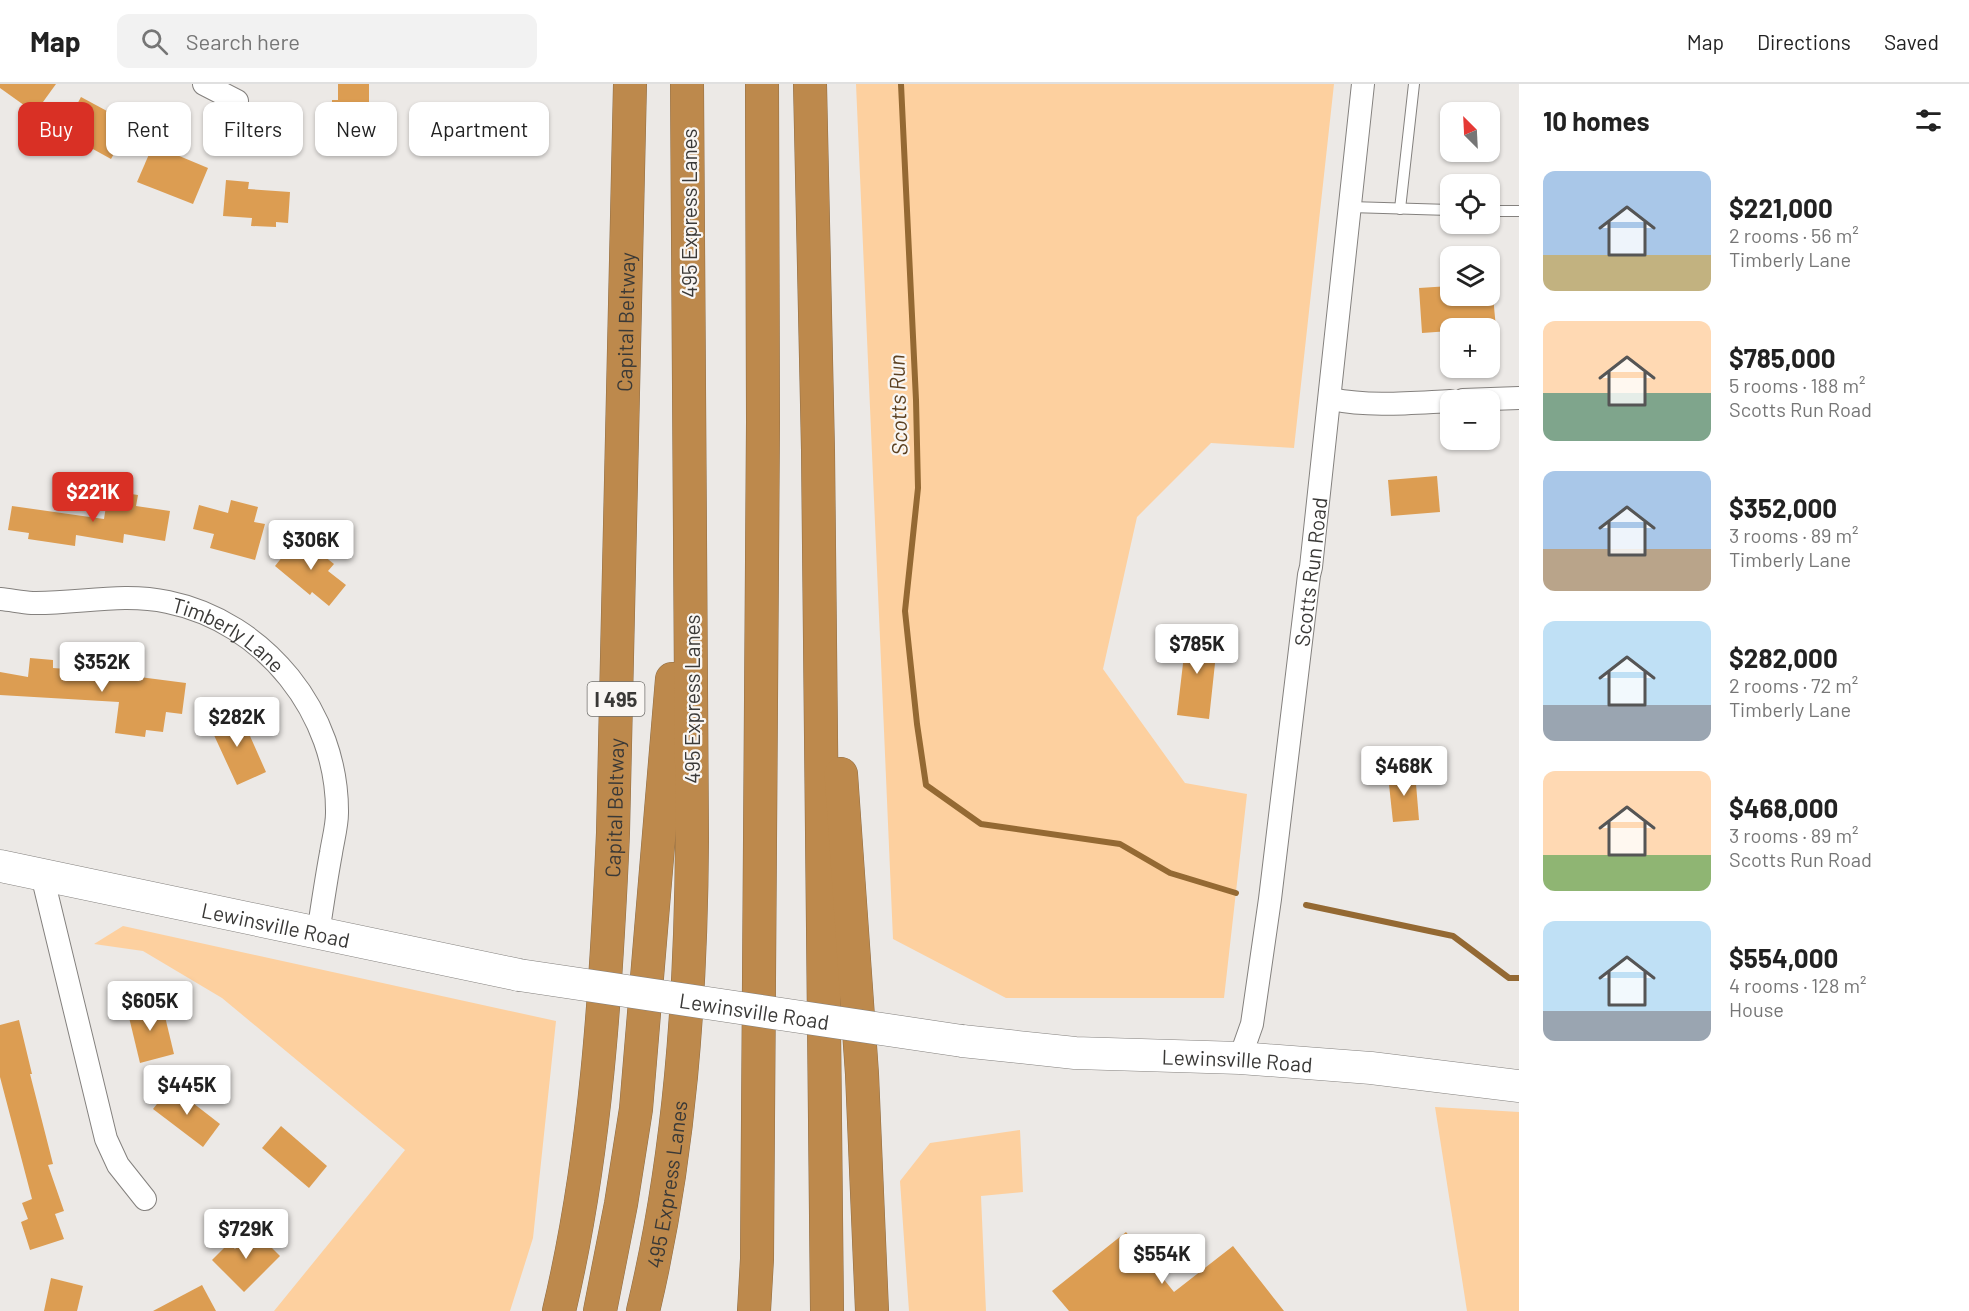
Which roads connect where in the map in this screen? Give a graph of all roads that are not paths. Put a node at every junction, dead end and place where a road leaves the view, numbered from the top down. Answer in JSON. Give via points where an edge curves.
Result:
{"nodes":[{"id":1,"x":204,"y":84,"type":"edge"},
{"id":2,"x":630,"y":84,"type":"edge"},
{"id":3,"x":687,"y":84,"type":"edge"},
{"id":4,"x":762,"y":84,"type":"edge"},
{"id":5,"x":810,"y":84,"type":"edge"},
{"id":6,"x":1363,"y":84,"type":"edge"},
{"id":7,"x":1414,"y":84,"type":"edge"},
{"id":8,"x":237,"y":101,"type":"dead end"},
{"id":9,"x":1350,"y":207,"type":"junction"},
{"id":10,"x":1400,"y":209,"type":"junction"},
{"id":11,"x":1440,"y":210,"type":"edge"},
{"id":12,"x":1500,"y":211,"type":"edge"},
{"id":13,"x":1519,"y":211,"type":"edge"},
{"id":14,"x":1519,"y":398,"type":"edge"},
{"id":15,"x":1331,"y":399,"type":"junction"},
{"id":16,"x":1500,"y":399,"type":"edge"},
{"id":17,"x":1440,"y":402,"type":"edge"},
{"id":18,"x":818,"y":450,"type":"junction"},
{"id":19,"x":690,"y":465,"type":"junction"},
{"id":20,"x":0,"y":599,"type":"edge"},
{"id":21,"x":0,"y":866,"type":"edge"},
{"id":22,"x":42,"y":875,"type":"junction"},
{"id":23,"x":318,"y":934,"type":"junction"},
{"id":24,"x":1240,"y":1058,"type":"junction"},
{"id":25,"x":1519,"y":1086,"type":"edge"},
{"id":26,"x":145,"y":1199,"type":"dead end"},
{"id":27,"x":757,"y":1259,"type":"junction"},
{"id":28,"x":559,"y":1311,"type":"edge"},
{"id":29,"x":600,"y":1311,"type":"edge"},
{"id":30,"x":643,"y":1311,"type":"edge"},
{"id":31,"x":754,"y":1311,"type":"edge"},
{"id":32,"x":760,"y":1311,"type":"edge"},
{"id":33,"x":827,"y":1311,"type":"edge"},
{"id":34,"x":872,"y":1311,"type":"edge"}],
"edges":[{"from":1,"to":8,"type":"street"},
{"from":2,"to":28,"type":"highway","name":"Capital Beltway","number":"I 495","via":[[608,947],[584,1182]]},
{"from":3,"to":19,"type":"highway","name":"495 Express Lanes"},
{"from":4,"to":27,"type":"highway"},
{"from":5,"to":18,"type":"highway"},
{"from":6,"to":9,"type":"street","name":"Scotts Run Road"},
{"from":7,"to":10,"type":"lane"},
{"from":9,"to":10,"type":"lane"},
{"from":9,"to":15,"type":"street","name":"Scotts Run Road"},
{"from":10,"to":11,"type":"lane"},
{"from":12,"to":13,"type":"lane"},
{"from":14,"to":16,"type":"street"},
{"from":15,"to":17,"type":"street","via":[[1383,405]]},
{"from":15,"to":24,"type":"street","name":"Scotts Run Road","via":[[1268,910],[1252,1024]]},
{"from":18,"to":33,"type":"highway"},
{"from":18,"to":34,"type":"highway","via":[[858,992]]},
{"from":19,"to":29,"type":"highway","via":[[636,1109]]},
{"from":19,"to":30,"type":"highway","name":"495 Express Lanes","via":[[692,936],[677,1125]]},
{"from":20,"to":23,"type":"street","name":"Timberly Lane","via":[[31,603],[135,597],[168,602],[226,623],[278,663],[317,719],[335,781],[337,814]]},
{"from":21,"to":22,"type":"main road","name":"Lewinsville Road"},
{"from":22,"to":23,"type":"main road","name":"Lewinsville Road"},
{"from":22,"to":26,"type":"street","via":[[106,1139],[118,1165]]},
{"from":23,"to":24,"type":"main road","name":"Lewinsville Road","bridge":true,"via":[[519,975],[962,1041],[1075,1053]]},
{"from":24,"to":25,"type":"main road","name":"Lewinsville Road","via":[[1371,1068]]},
{"from":27,"to":31,"type":"highway"},
{"from":27,"to":32,"type":"highway"}]}
